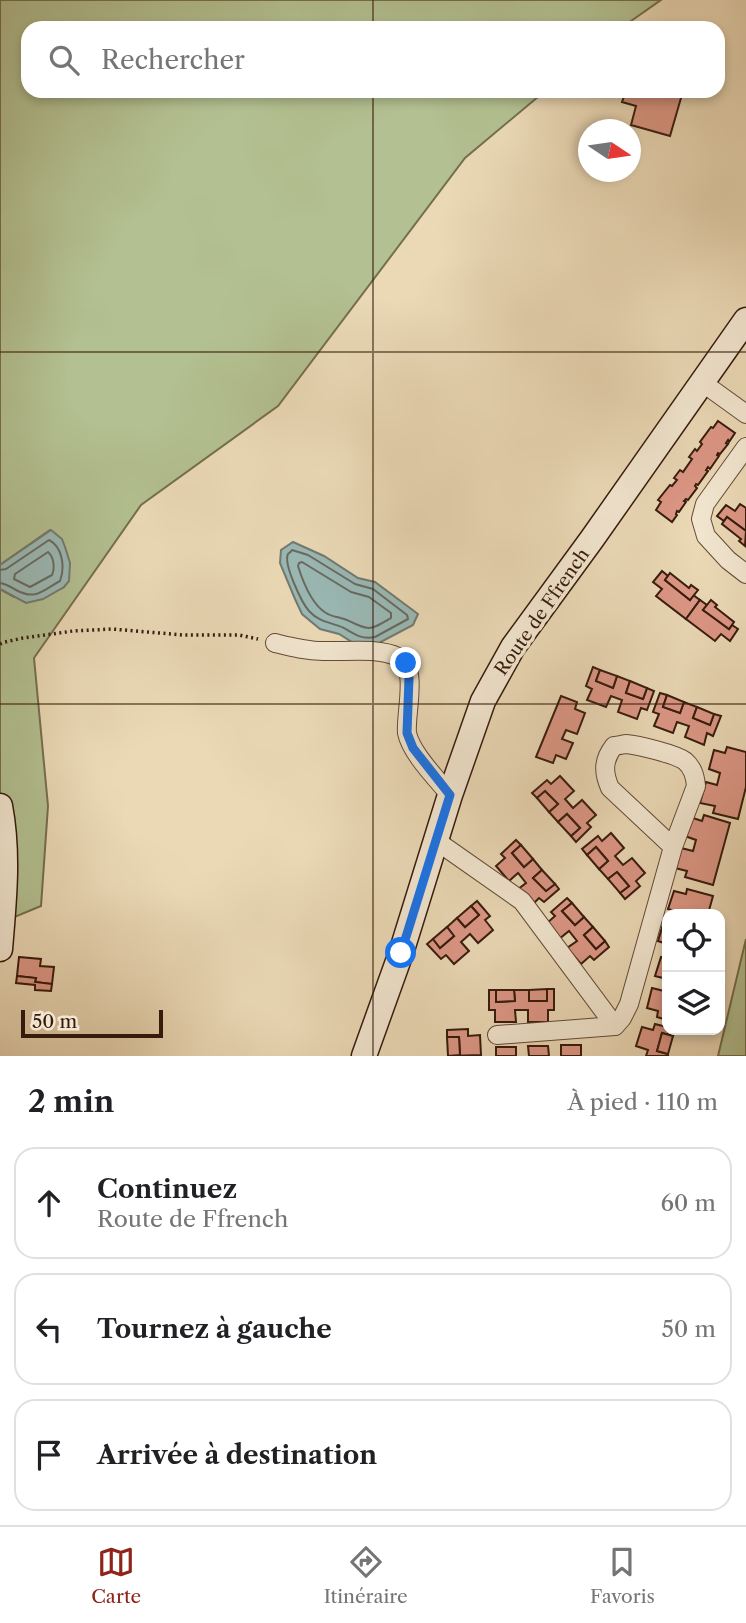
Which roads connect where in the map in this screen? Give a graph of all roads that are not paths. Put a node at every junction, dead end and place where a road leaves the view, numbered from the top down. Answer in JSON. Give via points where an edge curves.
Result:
{"nodes":[{"id":1,"x":746,"y":320,"type":"edge"},
{"id":2,"x":703,"y":383,"type":"junction"},
{"id":3,"x":746,"y":414,"type":"edge"},
{"id":4,"x":746,"y":447,"type":"edge"},
{"id":5,"x":746,"y":574,"type":"edge"},
{"id":6,"x":275,"y":643,"type":"road end"},
{"id":7,"x":450,"y":795,"type":"junction"},
{"id":8,"x":0,"y":806,"type":"edge"},
{"id":9,"x":435,"y":840,"type":"junction"},
{"id":10,"x":673,"y":848,"type":"junction"},
{"id":11,"x":0,"y":949,"type":"edge"},
{"id":12,"x":615,"y":1026,"type":"junction"},
{"id":13,"x":497,"y":1035,"type":"dead end"},
{"id":14,"x":364,"y":1056,"type":"edge"}],
"edges":[{"from":1,"to":2,"type":"main road","name":"Route de Ffrench"},
{"from":2,"to":3,"type":"street"},
{"from":2,"to":7,"type":"main road","name":"Route de Ffrench","via":[[513,647],[483,701]]},
{"from":4,"to":5,"type":"street","via":[[705,505],[701,519],[706,536]]},
{"from":6,"to":7,"type":"street","via":[[297,649],[369,651],[406,663],[407,733],[413,748]]},
{"from":7,"to":9,"type":"main road","name":"Route de Ffrench"},
{"from":8,"to":11,"type":"main road","via":[[5,888]]},
{"from":9,"to":12,"type":"street","via":[[522,901]]},
{"from":9,"to":14,"type":"main road","name":"Route de Ffrench"},
{"from":10,"to":10,"type":"street","via":[[696,786],[694,771],[672,754],[614,746],[607,755],[605,775],[610,788]]},
{"from":10,"to":12,"type":"street","via":[[629,1004]]},
{"from":12,"to":13,"type":"street"}]}
